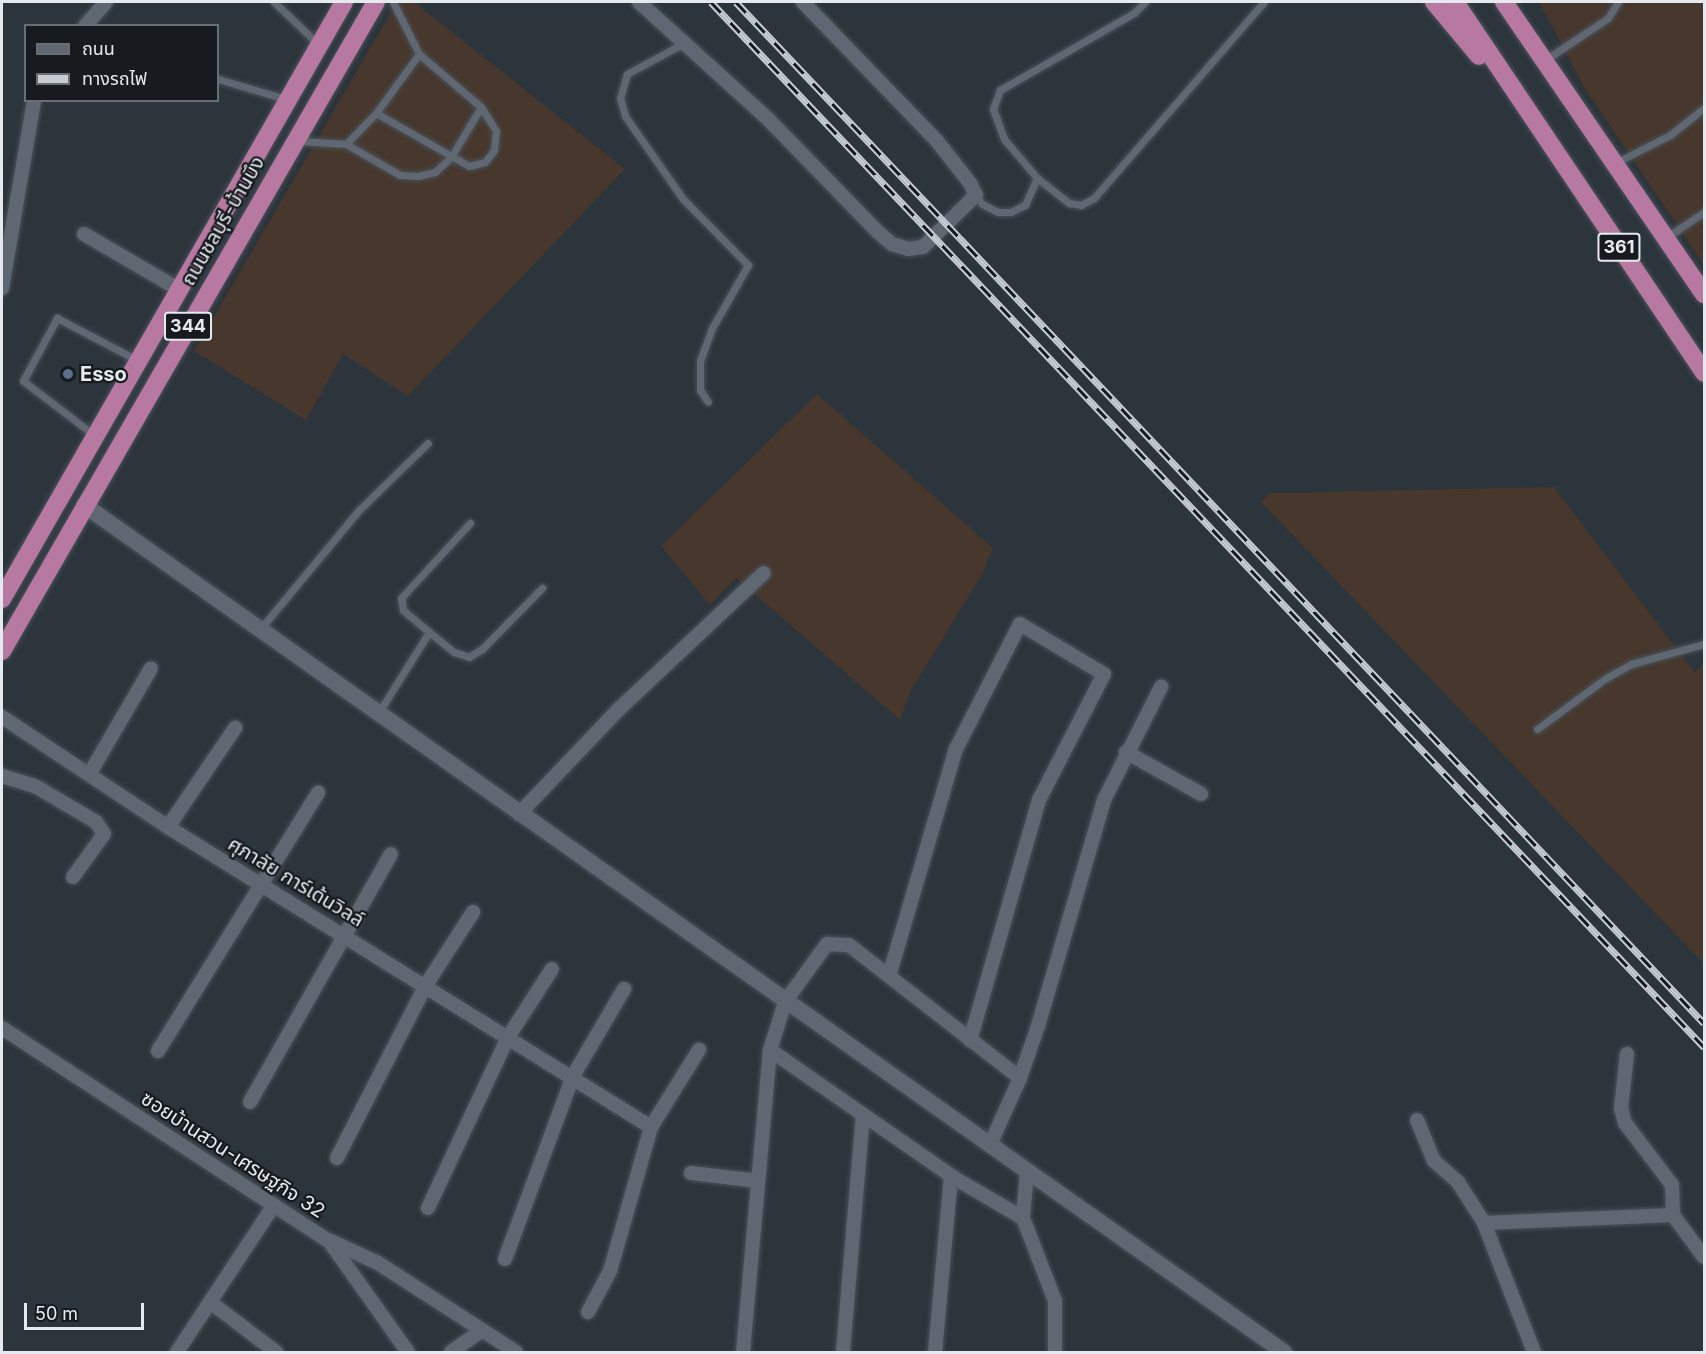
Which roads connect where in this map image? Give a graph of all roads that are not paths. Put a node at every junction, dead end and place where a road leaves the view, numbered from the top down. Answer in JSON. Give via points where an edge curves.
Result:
{"nodes":[{"id":1,"x":106,"y":2,"type":"edge"},
{"id":2,"x":274,"y":2,"type":"edge"},
{"id":3,"x":344,"y":2,"type":"edge"},
{"id":4,"x":376,"y":2,"type":"edge"},
{"id":5,"x":393,"y":2,"type":"edge"},
{"id":6,"x":639,"y":2,"type":"edge"},
{"id":7,"x":803,"y":2,"type":"edge"},
{"id":8,"x":1145,"y":2,"type":"edge"},
{"id":9,"x":1264,"y":2,"type":"edge"},
{"id":10,"x":1434,"y":2,"type":"edge"},
{"id":11,"x":1455,"y":2,"type":"edge"},
{"id":12,"x":1504,"y":2,"type":"edge"},
{"id":13,"x":1519,"y":2,"type":"edge"},
{"id":14,"x":1618,"y":2,"type":"edge"},
{"id":15,"x":87,"y":24,"type":"edge"},
{"id":16,"x":684,"y":43,"type":"junction"},
{"id":17,"x":319,"y":45,"type":"junction"},
{"id":18,"x":418,"y":54,"type":"junction"},
{"id":19,"x":1548,"y":58,"type":"junction"},
{"id":20,"x":219,"y":79,"type":"edge"},
{"id":21,"x":1566,"y":91,"type":"junction"},
{"id":22,"x":288,"y":100,"type":"junction"},
{"id":23,"x":34,"y":102,"type":"edge"},
{"id":24,"x":481,"y":107,"type":"junction"},
{"id":25,"x":1704,"y":108,"type":"edge"},
{"id":26,"x":376,"y":113,"type":"junction"},
{"id":27,"x":1534,"y":122,"type":"junction"},
{"id":28,"x":295,"y":141,"type":"junction"},
{"id":29,"x":346,"y":144,"type":"junction"},
{"id":30,"x":452,"y":157,"type":"junction"},
{"id":31,"x":1615,"y":163,"type":"junction"},
{"id":32,"x":1037,"y":178,"type":"junction"},
{"id":33,"x":975,"y":195,"type":"junction"},
{"id":34,"x":1704,"y":212,"type":"edge"},
{"id":35,"x":84,"y":234,"type":"dead end"},
{"id":36,"x":1666,"y":238,"type":"junction"},
{"id":37,"x":2,"y":288,"type":"edge"},
{"id":38,"x":180,"y":290,"type":"junction"},
{"id":39,"x":1704,"y":294,"type":"edge"},
{"id":40,"x":139,"y":361,"type":"junction"},
{"id":41,"x":1704,"y":373,"type":"edge"},
{"id":42,"x":708,"y":402,"type":"dead end"},
{"id":43,"x":96,"y":436,"type":"junction"},
{"id":44,"x":428,"y":442,"type":"dead end"},
{"id":45,"x":84,"y":505,"type":"junction"},
{"id":46,"x":470,"y":522,"type":"dead end"},
{"id":47,"x":764,"y":573,"type":"dead end"},
{"id":48,"x":543,"y":588,"type":"dead end"},
{"id":49,"x":2,"y":599,"type":"edge"},
{"id":50,"x":260,"y":630,"type":"junction"},
{"id":51,"x":429,"y":632,"type":"junction"},
{"id":52,"x":1704,"y":644,"type":"edge"},
{"id":53,"x":2,"y":651,"type":"edge"},
{"id":54,"x":151,"y":668,"type":"dead end"},
{"id":55,"x":1161,"y":687,"type":"dead end"},
{"id":56,"x":378,"y":714,"type":"junction"},
{"id":57,"x":2,"y":717,"type":"edge"},
{"id":58,"x":235,"y":728,"type":"dead end"},
{"id":59,"x":1537,"y":729,"type":"dead end"},
{"id":60,"x":1126,"y":753,"type":"junction"},
{"id":61,"x":90,"y":773,"type":"junction"},
{"id":62,"x":2,"y":776,"type":"edge"},
{"id":63,"x":318,"y":793,"type":"dead end"},
{"id":64,"x":1201,"y":794,"type":"dead end"},
{"id":65,"x":519,"y":814,"type":"junction"},
{"id":66,"x":168,"y":827,"type":"junction"},
{"id":67,"x":391,"y":854,"type":"dead end"},
{"id":68,"x":73,"y":877,"type":"dead end"},
{"id":69,"x":260,"y":884,"type":"junction"},
{"id":70,"x":473,"y":912,"type":"dead end"},
{"id":71,"x":346,"y":936,"type":"junction"},
{"id":72,"x":552,"y":969,"type":"dead end"},
{"id":73,"x":889,"y":976,"type":"junction"},
{"id":74,"x":426,"y":985,"type":"junction"},
{"id":75,"x":624,"y":989,"type":"dead end"},
{"id":76,"x":785,"y":1002,"type":"junction"},
{"id":77,"x":2,"y":1028,"type":"edge"},
{"id":78,"x":507,"y":1039,"type":"junction"},
{"id":79,"x":970,"y":1040,"type":"junction"},
{"id":80,"x":699,"y":1050,"type":"dead end"},
{"id":81,"x":770,"y":1050,"type":"junction"},
{"id":82,"x":158,"y":1051,"type":"dead end"},
{"id":83,"x":1627,"y":1054,"type":"dead end"},
{"id":84,"x":573,"y":1076,"type":"junction"},
{"id":85,"x":1020,"y":1078,"type":"junction"},
{"id":86,"x":250,"y":1102,"type":"dead end"},
{"id":87,"x":863,"y":1115,"type":"junction"},
{"id":88,"x":1418,"y":1120,"type":"dead end"},
{"id":89,"x":651,"y":1127,"type":"junction"},
{"id":90,"x":990,"y":1145,"type":"junction"},
{"id":91,"x":337,"y":1158,"type":"dead end"},
{"id":92,"x":1027,"y":1172,"type":"junction"},
{"id":93,"x":692,"y":1173,"type":"dead end"},
{"id":94,"x":951,"y":1176,"type":"junction"},
{"id":95,"x":758,"y":1181,"type":"junction"},
{"id":96,"x":274,"y":1205,"type":"junction"},
{"id":97,"x":429,"y":1208,"type":"dead end"},
{"id":98,"x":1673,"y":1215,"type":"junction"},
{"id":99,"x":1023,"y":1218,"type":"junction"},
{"id":100,"x":1484,"y":1223,"type":"junction"},
{"id":101,"x":329,"y":1240,"type":"junction"},
{"id":102,"x":1704,"y":1257,"type":"edge"},
{"id":103,"x":505,"y":1259,"type":"dead end"},
{"id":104,"x":210,"y":1302,"type":"junction"},
{"id":105,"x":588,"y":1312,"type":"dead end"},
{"id":106,"x":482,"y":1330,"type":"junction"},
{"id":107,"x":177,"y":1353,"type":"edge"},
{"id":108,"x":276,"y":1353,"type":"edge"},
{"id":109,"x":408,"y":1353,"type":"edge"},
{"id":110,"x":451,"y":1353,"type":"edge"},
{"id":111,"x":516,"y":1353,"type":"edge"},
{"id":112,"x":743,"y":1353,"type":"edge"},
{"id":113,"x":843,"y":1353,"type":"edge"},
{"id":114,"x":935,"y":1353,"type":"edge"},
{"id":115,"x":1055,"y":1353,"type":"edge"},
{"id":116,"x":1284,"y":1353,"type":"edge"},
{"id":117,"x":1534,"y":1353,"type":"edge"}],
"edges":[{"from":1,"to":15,"type":"street"},
{"from":2,"to":17,"type":"lane"},
{"from":3,"to":17,"type":"highway","name":"ถนนชลบุรี-บ้านบึง","number":"344"},
{"from":4,"to":28,"type":"highway","name":"ถนนชลบุรี-บ้านบึง","number":"344"},
{"from":5,"to":18,"type":"lane"},
{"from":6,"to":16,"type":"street"},
{"from":7,"to":33,"type":"street","via":[[937,141]]},
{"from":8,"to":32,"type":"lane","via":[[1134,13],[1000,90],[993,109],[1004,139]]},
{"from":9,"to":32,"type":"lane","via":[[1094,198],[1081,205],[1069,203]]},
{"from":10,"to":27,"type":"highway","number":"361"},
{"from":11,"to":27,"type":"highway","number":"361"},
{"from":12,"to":21,"type":"highway","number":"361"},
{"from":13,"to":19,"type":"highway","number":"361"},
{"from":14,"to":19,"type":"lane","via":[[1608,18]]},
{"from":16,"to":33,"type":"street","via":[[769,120],[892,244],[908,249],[923,247]]},
{"from":16,"to":42,"type":"lane","via":[[627,74],[620,98],[625,116],[683,199],[748,265],[711,328],[700,361],[700,390]]},
{"from":17,"to":22,"type":"highway","name":"ถนนชลบุรี-บ้านบึง","number":"344"},
{"from":18,"to":24,"type":"lane"},
{"from":18,"to":26,"type":"lane"},
{"from":19,"to":21,"type":"highway","number":"361"},
{"from":20,"to":22,"type":"lane"},
{"from":21,"to":31,"type":"highway","number":"361"},
{"from":22,"to":38,"type":"highway","name":"ถนนชลบุรี-บ้านบึง","number":"344"},
{"from":23,"to":37,"type":"street"},
{"from":24,"to":30,"type":"lane"},
{"from":24,"to":30,"type":"lane","via":[[496,131],[494,150],[485,162],[469,166]]},
{"from":25,"to":31,"type":"lane","via":[[1670,135]]},
{"from":26,"to":29,"type":"lane"},
{"from":26,"to":30,"type":"lane"},
{"from":27,"to":41,"type":"highway","number":"361"},
{"from":28,"to":29,"type":"lane"},
{"from":28,"to":45,"type":"highway","name":"ถนนชลบุรี-บ้านบึง","number":"344"},
{"from":29,"to":30,"type":"lane","via":[[400,175],[435,172]]},
{"from":31,"to":36,"type":"highway","number":"361"},
{"from":32,"to":33,"type":"lane","via":[[1025,205],[1011,212],[998,212],[982,204]]},
{"from":34,"to":36,"type":"lane"},
{"from":35,"to":38,"type":"street"},
{"from":36,"to":39,"type":"highway","number":"361"},
{"from":38,"to":40,"type":"highway","name":"ถนนชลบุรี-บ้านบึง","number":"344"},
{"from":40,"to":43,"type":"highway","name":"ถนนชลบุรี-บ้านบึง","number":"344"},
{"from":40,"to":43,"type":"lane","via":[[57,318],[23,381]]},
{"from":43,"to":49,"type":"highway","name":"ถนนชลบุรี-บ้านบึง","number":"344"},
{"from":44,"to":50,"type":"lane","via":[[359,510]]},
{"from":45,"to":50,"type":"street"},
{"from":45,"to":53,"type":"highway","name":"ถนนชลบุรี-บ้านบึง","number":"344"},
{"from":46,"to":51,"type":"lane","via":[[401,598],[404,610]]},
{"from":47,"to":65,"type":"street","via":[[620,708]]},
{"from":48,"to":51,"type":"lane","via":[[482,649],[469,657],[454,652]]},
{"from":50,"to":56,"type":"street"},
{"from":51,"to":56,"type":"lane"},
{"from":52,"to":59,"type":"lane","via":[[1631,664]]},
{"from":54,"to":61,"type":"street"},
{"from":55,"to":60,"type":"street"},
{"from":56,"to":65,"type":"street"},
{"from":57,"to":61,"type":"street","name":"ศุภาลัย การ์เด้นวิลล์"},
{"from":58,"to":66,"type":"street"},
{"from":60,"to":64,"type":"street"},
{"from":60,"to":85,"type":"street","via":[[1104,800]]},
{"from":61,"to":66,"type":"street","name":"ศุภาลัย การ์เด้นวิลล์"},
{"from":62,"to":68,"type":"street","via":[[65,802],[100,828],[104,834],[97,847]]},
{"from":63,"to":69,"type":"street"},
{"from":65,"to":76,"type":"street"},
{"from":66,"to":69,"type":"street","name":"ศุภาลัย การ์เด้นวิลล์"},
{"from":67,"to":71,"type":"street"},
{"from":69,"to":71,"type":"street","name":"ศุภาลัย การ์เด้นวิลล์"},
{"from":69,"to":82,"type":"street"},
{"from":70,"to":74,"type":"street"},
{"from":71,"to":74,"type":"street","name":"ศุภาลัย การ์เด้นวิลล์"},
{"from":71,"to":86,"type":"street"},
{"from":72,"to":78,"type":"street"},
{"from":73,"to":76,"type":"street","via":[[849,945],[827,944]]},
{"from":73,"to":79,"type":"street"},
{"from":73,"to":79,"type":"street","via":[[956,749],[1020,624],[1104,674],[1039,800]]},
{"from":74,"to":78,"type":"street","name":"ศุภาลัย การ์เด้นวิลล์"},
{"from":74,"to":91,"type":"street"},
{"from":75,"to":84,"type":"street"},
{"from":76,"to":81,"type":"street"},
{"from":76,"to":90,"type":"street"},
{"from":77,"to":96,"type":"street","name":"ซอยบ้านสวน-เศรษฐกิจ 32"},
{"from":78,"to":84,"type":"street","name":"ศุภาลัย การ์เด้นวิลล์"},
{"from":78,"to":97,"type":"street"},
{"from":79,"to":85,"type":"street"},
{"from":80,"to":89,"type":"street"},
{"from":81,"to":87,"type":"street"},
{"from":81,"to":95,"type":"street"},
{"from":83,"to":98,"type":"street","via":[[1621,1108],[1624,1123],[1672,1185]]},
{"from":84,"to":89,"type":"street","name":"ศุภาลัย การ์เด้นวิลล์"},
{"from":84,"to":103,"type":"street"},
{"from":85,"to":90,"type":"street"},
{"from":87,"to":94,"type":"street"},
{"from":87,"to":113,"type":"street"},
{"from":88,"to":100,"type":"street","via":[[1434,1161],[1458,1182]]},
{"from":89,"to":105,"type":"street","via":[[616,1252]]},
{"from":90,"to":92,"type":"street"},
{"from":92,"to":99,"type":"street"},
{"from":92,"to":116,"type":"street"},
{"from":93,"to":95,"type":"street"},
{"from":94,"to":99,"type":"street"},
{"from":94,"to":114,"type":"street"},
{"from":95,"to":112,"type":"street"},
{"from":96,"to":101,"type":"street","name":"ซอยบ้านสวน-เศรษฐกิจ 32"},
{"from":96,"to":104,"type":"street"},
{"from":98,"to":100,"type":"street"},
{"from":98,"to":102,"type":"street"},
{"from":99,"to":115,"type":"street","via":[[1055,1301]]},
{"from":100,"to":117,"type":"street"},
{"from":101,"to":106,"type":"street","via":[[378,1263]]},
{"from":101,"to":109,"type":"street","name":"ซอยบ้านสวน-เศรษฐกิจ 32"},
{"from":104,"to":107,"type":"street"},
{"from":104,"to":108,"type":"street"},
{"from":106,"to":110,"type":"street"},
{"from":106,"to":111,"type":"street"}]}
